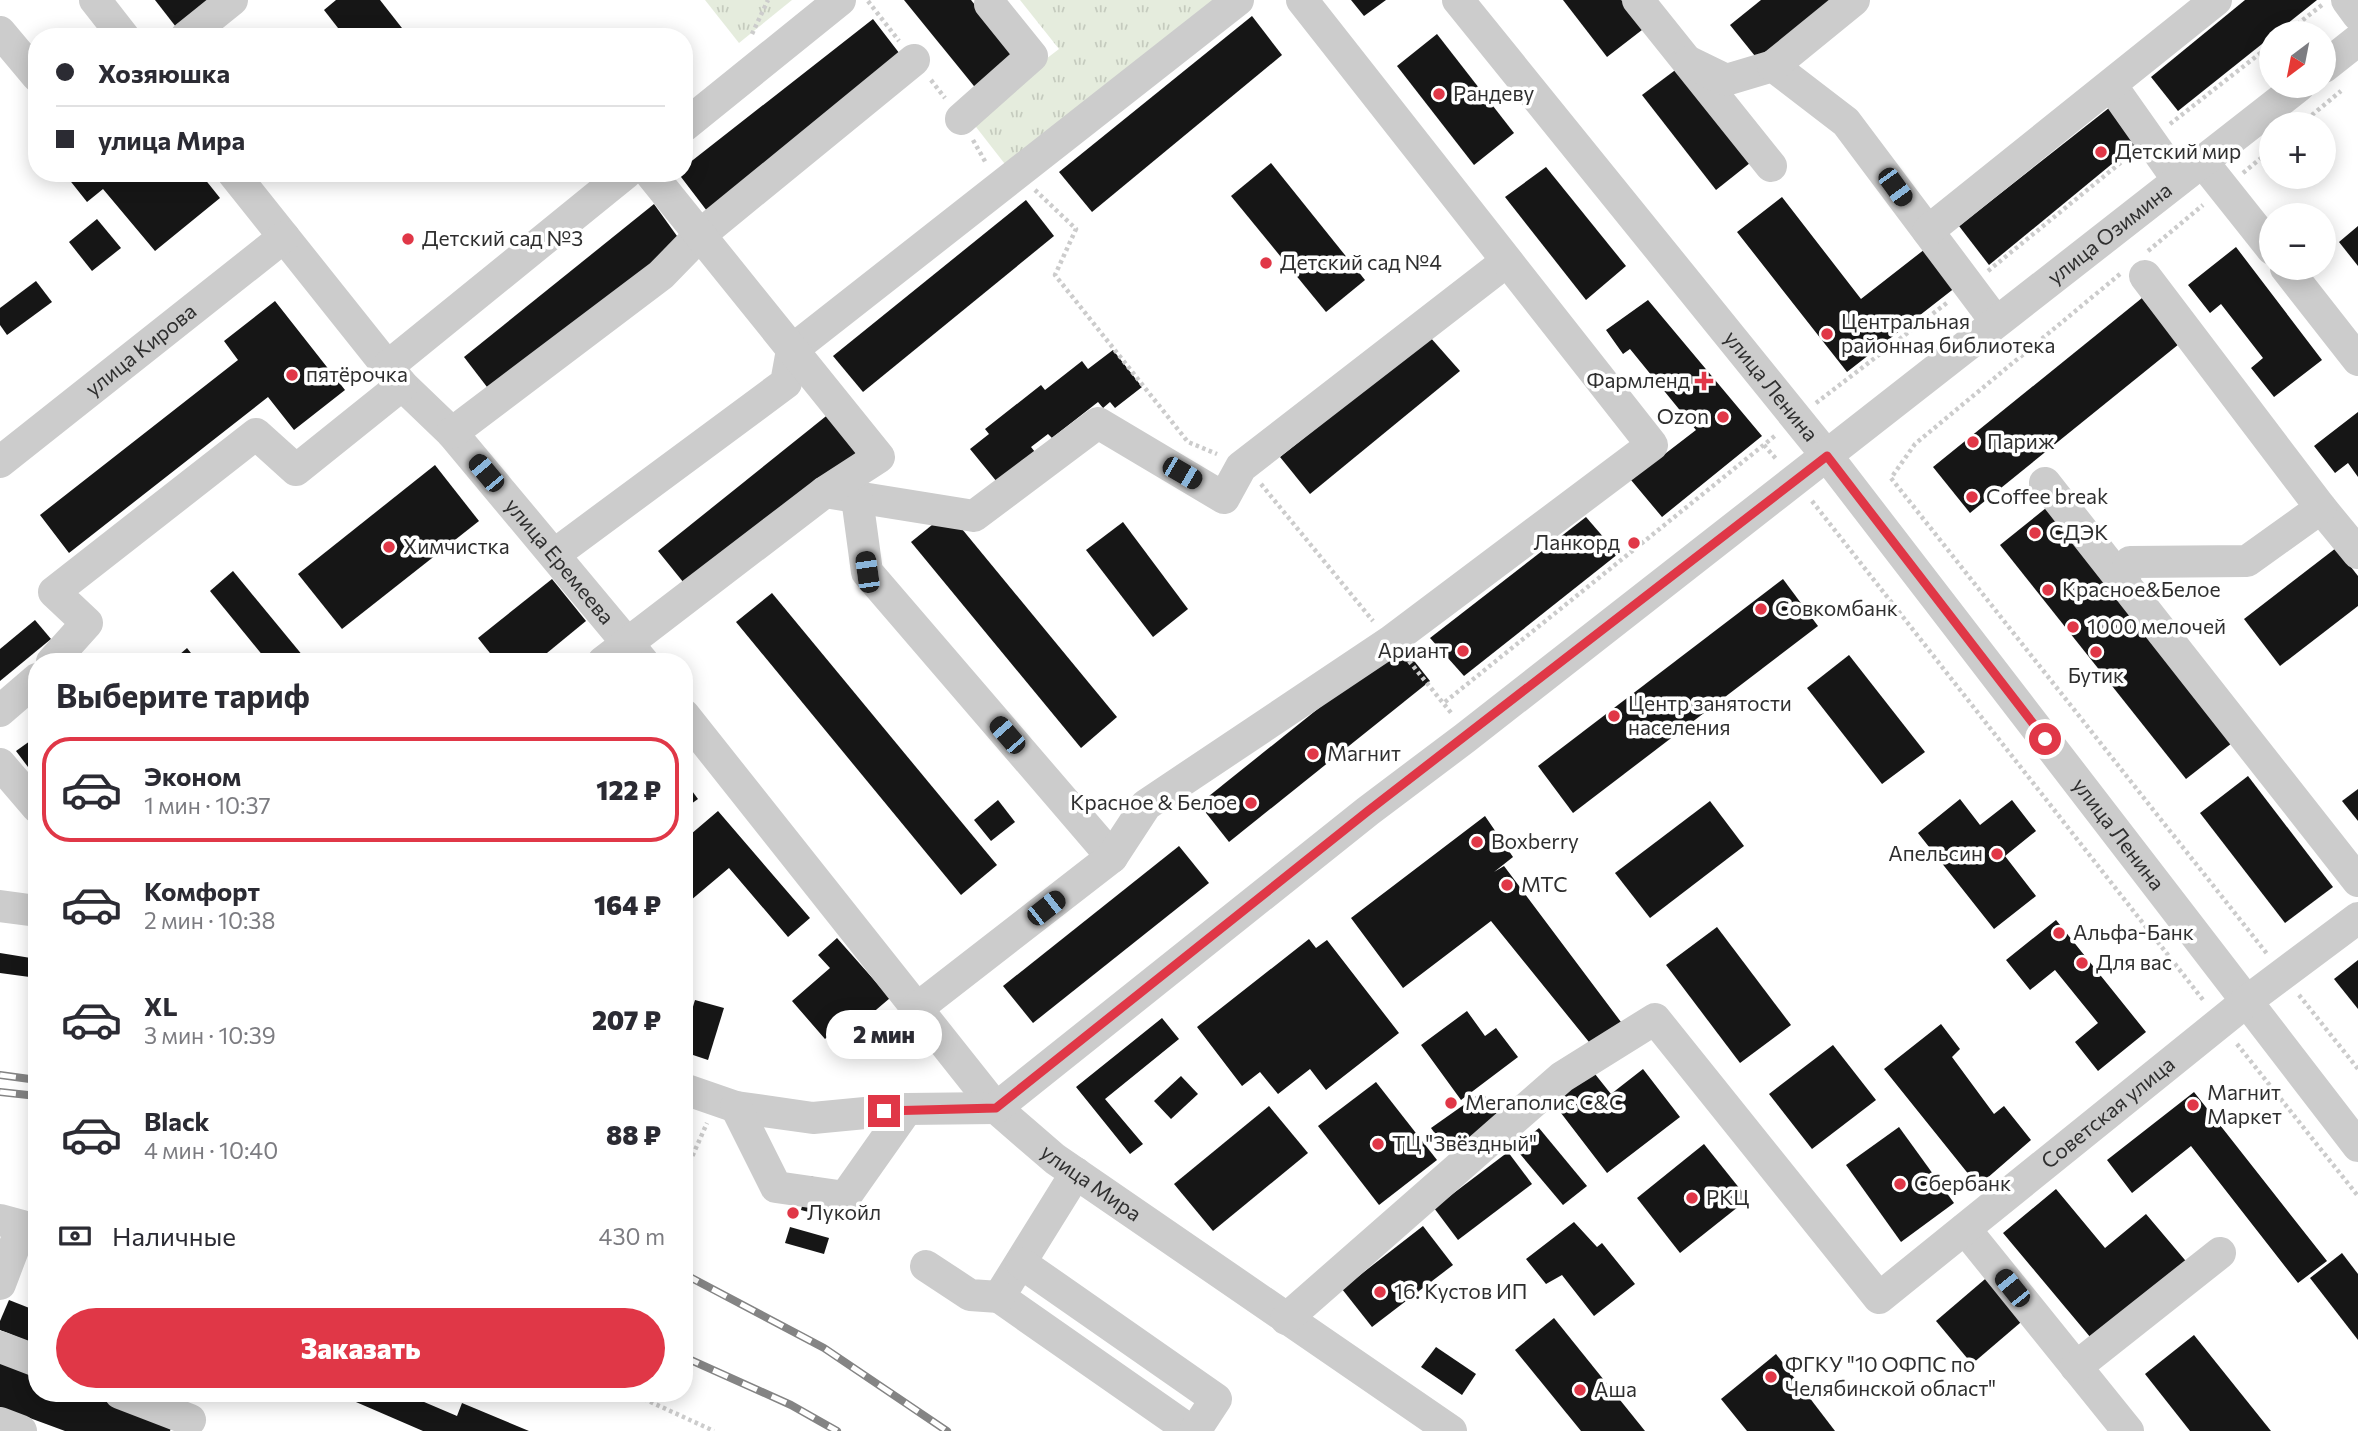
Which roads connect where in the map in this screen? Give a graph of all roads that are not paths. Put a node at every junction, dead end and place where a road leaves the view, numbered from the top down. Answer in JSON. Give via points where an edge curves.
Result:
{"nodes":[{"id":1,"x":94,"y":0,"type":"edge"},
{"id":2,"x":232,"y":0,"type":"edge"},
{"id":3,"x":839,"y":0,"type":"edge"},
{"id":4,"x":1238,"y":0,"type":"edge"},
{"id":5,"x":1302,"y":0,"type":"edge"},
{"id":6,"x":1458,"y":0,"type":"edge"},
{"id":7,"x":1638,"y":0,"type":"edge"},
{"id":8,"x":1854,"y":0,"type":"edge"},
{"id":9,"x":2216,"y":0,"type":"edge"},
{"id":10,"x":2347,"y":0,"type":"edge"},
{"id":11,"x":990,"y":1,"type":"edge"},
{"id":12,"x":2358,"y":15,"type":"edge"},
{"id":13,"x":117,"y":28,"type":"edge"},
{"id":14,"x":197,"y":28,"type":"edge"},
{"id":15,"x":0,"y":32,"type":"edge"},
{"id":16,"x":2358,"y":40,"type":"edge"},
{"id":17,"x":914,"y":60,"type":"road end"},
{"id":18,"x":1689,"y":62,"type":"junction"},
{"id":19,"x":28,"y":65,"type":"edge"},
{"id":20,"x":1773,"y":66,"type":"junction"},
{"id":21,"x":2336,"y":76,"type":"edge"},
{"id":22,"x":2110,"y":85,"type":"junction"},
{"id":23,"x":2283,"y":98,"type":"edge"},
{"id":24,"x":693,"y":119,"type":"edge"},
{"id":25,"x":961,"y":119,"type":"road end"},
{"id":26,"x":1771,"y":166,"type":"dead end"},
{"id":27,"x":2190,"y":170,"type":"junction"},
{"id":28,"x":240,"y":182,"type":"edge"},
{"id":29,"x":616,"y":182,"type":"edge"},
{"id":30,"x":657,"y":182,"type":"edge"},
{"id":31,"x":1928,"y":231,"type":"junction"},
{"id":32,"x":700,"y":235,"type":"junction"},
{"id":33,"x":284,"y":237,"type":"junction"},
{"id":34,"x":2259,"y":237,"type":"edge"},
{"id":35,"x":1507,"y":261,"type":"junction"},
{"id":36,"x":2145,"y":276,"type":"dead end"},
{"id":37,"x":2295,"y":280,"type":"edge"},
{"id":38,"x":1996,"y":322,"type":"junction"},
{"id":39,"x":792,"y":350,"type":"junction"},
{"id":40,"x":2358,"y":360,"type":"edge"},
{"id":41,"x":395,"y":376,"type":"junction"},
{"id":42,"x":452,"y":433,"type":"junction"},
{"id":43,"x":1827,"y":456,"type":"junction"},
{"id":44,"x":0,"y":462,"type":"edge"},
{"id":45,"x":2045,"y":483,"type":"dead end"},
{"id":46,"x":825,"y":492,"type":"junction"},
{"id":47,"x":857,"y":498,"type":"junction"},
{"id":48,"x":2321,"y":508,"type":"junction"},
{"id":49,"x":2358,"y":553,"type":"edge"},
{"id":50,"x":555,"y":554,"type":"junction"},
{"id":51,"x":2122,"y":585,"type":"junction"},
{"id":52,"x":636,"y":652,"type":"edge"},
{"id":53,"x":60,"y":653,"type":"edge"},
{"id":54,"x":28,"y":690,"type":"edge"},
{"id":55,"x":0,"y":711,"type":"edge"},
{"id":56,"x":693,"y":726,"type":"edge"},
{"id":57,"x":0,"y":764,"type":"edge"},
{"id":58,"x":28,"y":797,"type":"edge"},
{"id":59,"x":1112,"y":858,"type":"junction"},
{"id":60,"x":2358,"y":881,"type":"edge"},
{"id":61,"x":0,"y":906,"type":"edge"},
{"id":62,"x":28,"y":910,"type":"edge"},
{"id":63,"x":2358,"y":918,"type":"edge"},
{"id":64,"x":2247,"y":1001,"type":"junction"},
{"id":65,"x":915,"y":1010,"type":"junction"},
{"id":66,"x":693,"y":1092,"type":"edge"},
{"id":67,"x":726,"y":1104,"type":"junction"},
{"id":68,"x":996,"y":1108,"type":"junction"},
{"id":69,"x":907,"y":1109,"type":"junction"},
{"id":70,"x":2358,"y":1146,"type":"edge"},
{"id":71,"x":1076,"y":1173,"type":"junction"},
{"id":72,"x":0,"y":1220,"type":"edge"},
{"id":73,"x":1965,"y":1229,"type":"junction"},
{"id":74,"x":2220,"y":1253,"type":"dead end"},
{"id":75,"x":1021,"y":1263,"type":"junction"},
{"id":76,"x":926,"y":1266,"type":"dead end"},
{"id":77,"x":0,"y":1284,"type":"edge"},
{"id":78,"x":999,"y":1297,"type":"junction"},
{"id":79,"x":1286,"y":1318,"type":"junction"},
{"id":80,"x":0,"y":1347,"type":"edge"},
{"id":81,"x":28,"y":1358,"type":"edge"},
{"id":82,"x":2076,"y":1367,"type":"junction"},
{"id":83,"x":143,"y":1402,"type":"edge"},
{"id":84,"x":190,"y":1420,"type":"dead end"},
{"id":85,"x":0,"y":1423,"type":"edge"},
{"id":86,"x":21,"y":1431,"type":"edge"},
{"id":87,"x":1193,"y":1431,"type":"edge"},
{"id":88,"x":1451,"y":1431,"type":"edge"},
{"id":89,"x":2128,"y":1431,"type":"edge"}],
"edges":[{"from":1,"to":13,"type":"street"},
{"from":2,"to":14,"type":"street"},
{"from":3,"to":24,"type":"street"},
{"from":4,"to":39,"type":"street"},
{"from":5,"to":35,"type":"street"},
{"from":6,"to":43,"type":"street","name":"улица Ленина"},
{"from":7,"to":18,"type":"street"},
{"from":8,"to":20,"type":"street"},
{"from":9,"to":22,"type":"street"},
{"from":10,"to":12,"type":"street"},
{"from":11,"to":25,"type":"street","via":[[1032,56]]},
{"from":15,"to":19,"type":"street"},
{"from":16,"to":21,"type":"street"},
{"from":17,"to":32,"type":"street"},
{"from":18,"to":20,"type":"street","via":[[1726,80]]},
{"from":18,"to":26,"type":"street"},
{"from":20,"to":31,"type":"street","via":[[1846,122]]},
{"from":22,"to":27,"type":"street","via":[[2150,140]]},
{"from":22,"to":31,"type":"street"},
{"from":23,"to":27,"type":"street","name":"улица Озимина"},
{"from":27,"to":34,"type":"street"},
{"from":27,"to":38,"type":"street","name":"улица Озимина"},
{"from":28,"to":33,"type":"street","name":"улица Еремеева"},
{"from":29,"to":41,"type":"street"},
{"from":30,"to":32,"type":"street"},
{"from":31,"to":38,"type":"street"},
{"from":32,"to":39,"type":"street"},
{"from":32,"to":42,"type":"street","via":[[661,275]]},
{"from":33,"to":41,"type":"street","name":"улица Еремеева"},
{"from":33,"to":44,"type":"street","name":"улица Кирова"},
{"from":35,"to":47,"type":"street","via":[[1241,467],[1224,498],[1098,424],[974,516]]},
{"from":35,"to":59,"type":"street","via":[[1652,445],[1391,641],[1146,805]]},
{"from":36,"to":48,"type":"street"},
{"from":37,"to":40,"type":"street"},
{"from":38,"to":43,"type":"street","name":"улица Озимина"},
{"from":39,"to":46,"type":"street","via":[[879,457]]},
{"from":39,"to":50,"type":"street","via":[[786,383]]},
{"from":41,"to":42,"type":"street","name":"улица Еремеева"},
{"from":41,"to":53,"type":"street","via":[[296,470],[256,434],[54,592],[87,623]]},
{"from":42,"to":50,"type":"street","name":"улица Еремеева"},
{"from":43,"to":64,"type":"street","name":"улица Ленина"},
{"from":43,"to":68,"type":"street","name":"улица Озимина","via":[[1357,819]]},
{"from":45,"to":51,"type":"street"},
{"from":46,"to":47,"type":"street"},
{"from":46,"to":52,"type":"street"},
{"from":47,"to":59,"type":"street","via":[[867,572]]},
{"from":48,"to":49,"type":"street"},
{"from":48,"to":51,"type":"street","via":[[2247,561],[2130,562]]},
{"from":50,"to":52,"type":"street","name":"улица Еремеева"},
{"from":51,"to":60,"type":"street"},
{"from":54,"to":55,"type":"street"},
{"from":56,"to":65,"type":"street"},
{"from":57,"to":58,"type":"street"},
{"from":59,"to":65,"type":"street"},
{"from":61,"to":62,"type":"street"},
{"from":63,"to":64,"type":"street","name":"Советская улица"},
{"from":64,"to":70,"type":"street","name":"улица Ленина"},
{"from":64,"to":73,"type":"street","name":"Советская улица"},
{"from":65,"to":68,"type":"street"},
{"from":66,"to":67,"type":"street"},
{"from":67,"to":69,"type":"street","via":[[813,1118]]},
{"from":67,"to":69,"type":"street","via":[[776,1187],[845,1197]]},
{"from":68,"to":69,"type":"street"},
{"from":68,"to":71,"type":"street","name":"улица Мира"},
{"from":71,"to":75,"type":"street"},
{"from":71,"to":79,"type":"street","name":"улица Мира"},
{"from":72,"to":77,"type":"street","via":[[22,1226]]},
{"from":73,"to":79,"type":"street","name":"Советская улица","via":[[1879,1298],[1655,1019],[1562,1077]]},
{"from":73,"to":82,"type":"street"},
{"from":74,"to":82,"type":"street"},
{"from":75,"to":78,"type":"street"},
{"from":75,"to":87,"type":"street","via":[[1216,1399]]},
{"from":76,"to":78,"type":"street","via":[[970,1295]]},
{"from":78,"to":87,"type":"street"},
{"from":79,"to":88,"type":"street","name":"улица Мира"},
{"from":80,"to":81,"type":"street"},
{"from":82,"to":89,"type":"street"},
{"from":83,"to":84,"type":"street"},
{"from":85,"to":86,"type":"street"}]}
